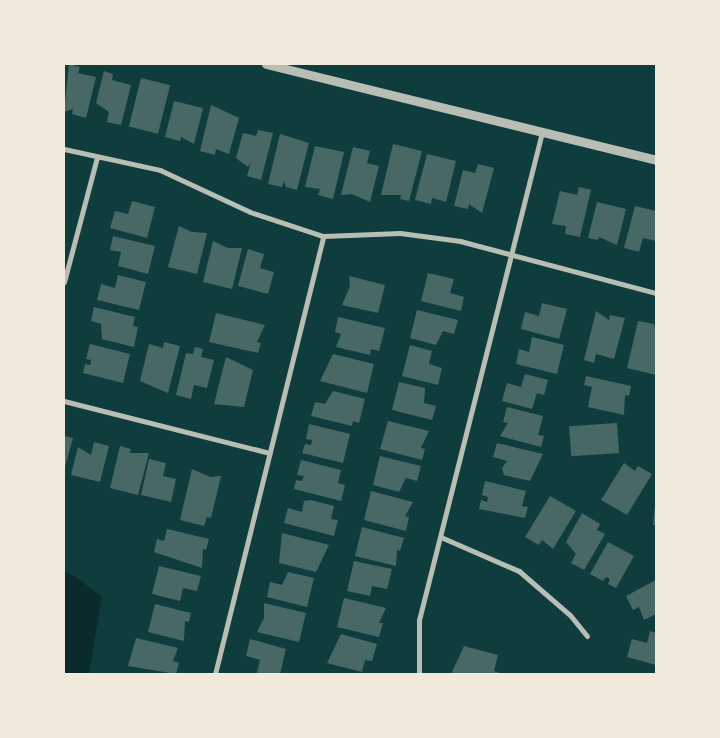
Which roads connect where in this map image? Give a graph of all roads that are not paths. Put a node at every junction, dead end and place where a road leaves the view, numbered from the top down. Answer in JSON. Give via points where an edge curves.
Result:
{"nodes":[{"id":1,"x":266,"y":64,"type":"edge"},
{"id":2,"x":542,"y":132,"type":"junction"},
{"id":3,"x":64,"y":149,"type":"edge"},
{"id":4,"x":97,"y":157,"type":"junction"},
{"id":5,"x":656,"y":160,"type":"edge"},
{"id":6,"x":323,"y":236,"type":"junction"},
{"id":7,"x":513,"y":256,"type":"junction"},
{"id":8,"x":64,"y":282,"type":"edge"},
{"id":9,"x":656,"y":293,"type":"edge"},
{"id":10,"x":64,"y":401,"type":"edge"},
{"id":11,"x":270,"y":453,"type":"junction"},
{"id":12,"x":443,"y":538,"type":"junction"},
{"id":13,"x":587,"y":636,"type":"dead end"},
{"id":14,"x":215,"y":674,"type":"edge"},
{"id":15,"x":419,"y":674,"type":"edge"}],
"edges":[{"from":1,"to":2,"type":"street"},
{"from":2,"to":5,"type":"street"},
{"from":2,"to":7,"type":"street"},
{"from":3,"to":4,"type":"street"},
{"from":4,"to":6,"type":"street","via":[[160,170],[250,212]]},
{"from":4,"to":8,"type":"street"},
{"from":6,"to":7,"type":"street","via":[[400,233],[460,241]]},
{"from":6,"to":11,"type":"street"},
{"from":7,"to":9,"type":"street"},
{"from":7,"to":12,"type":"street"},
{"from":10,"to":11,"type":"street"},
{"from":11,"to":14,"type":"street"},
{"from":12,"to":13,"type":"street","via":[[519,570],[570,614]]},
{"from":12,"to":15,"type":"street","via":[[419,620]]}]}
